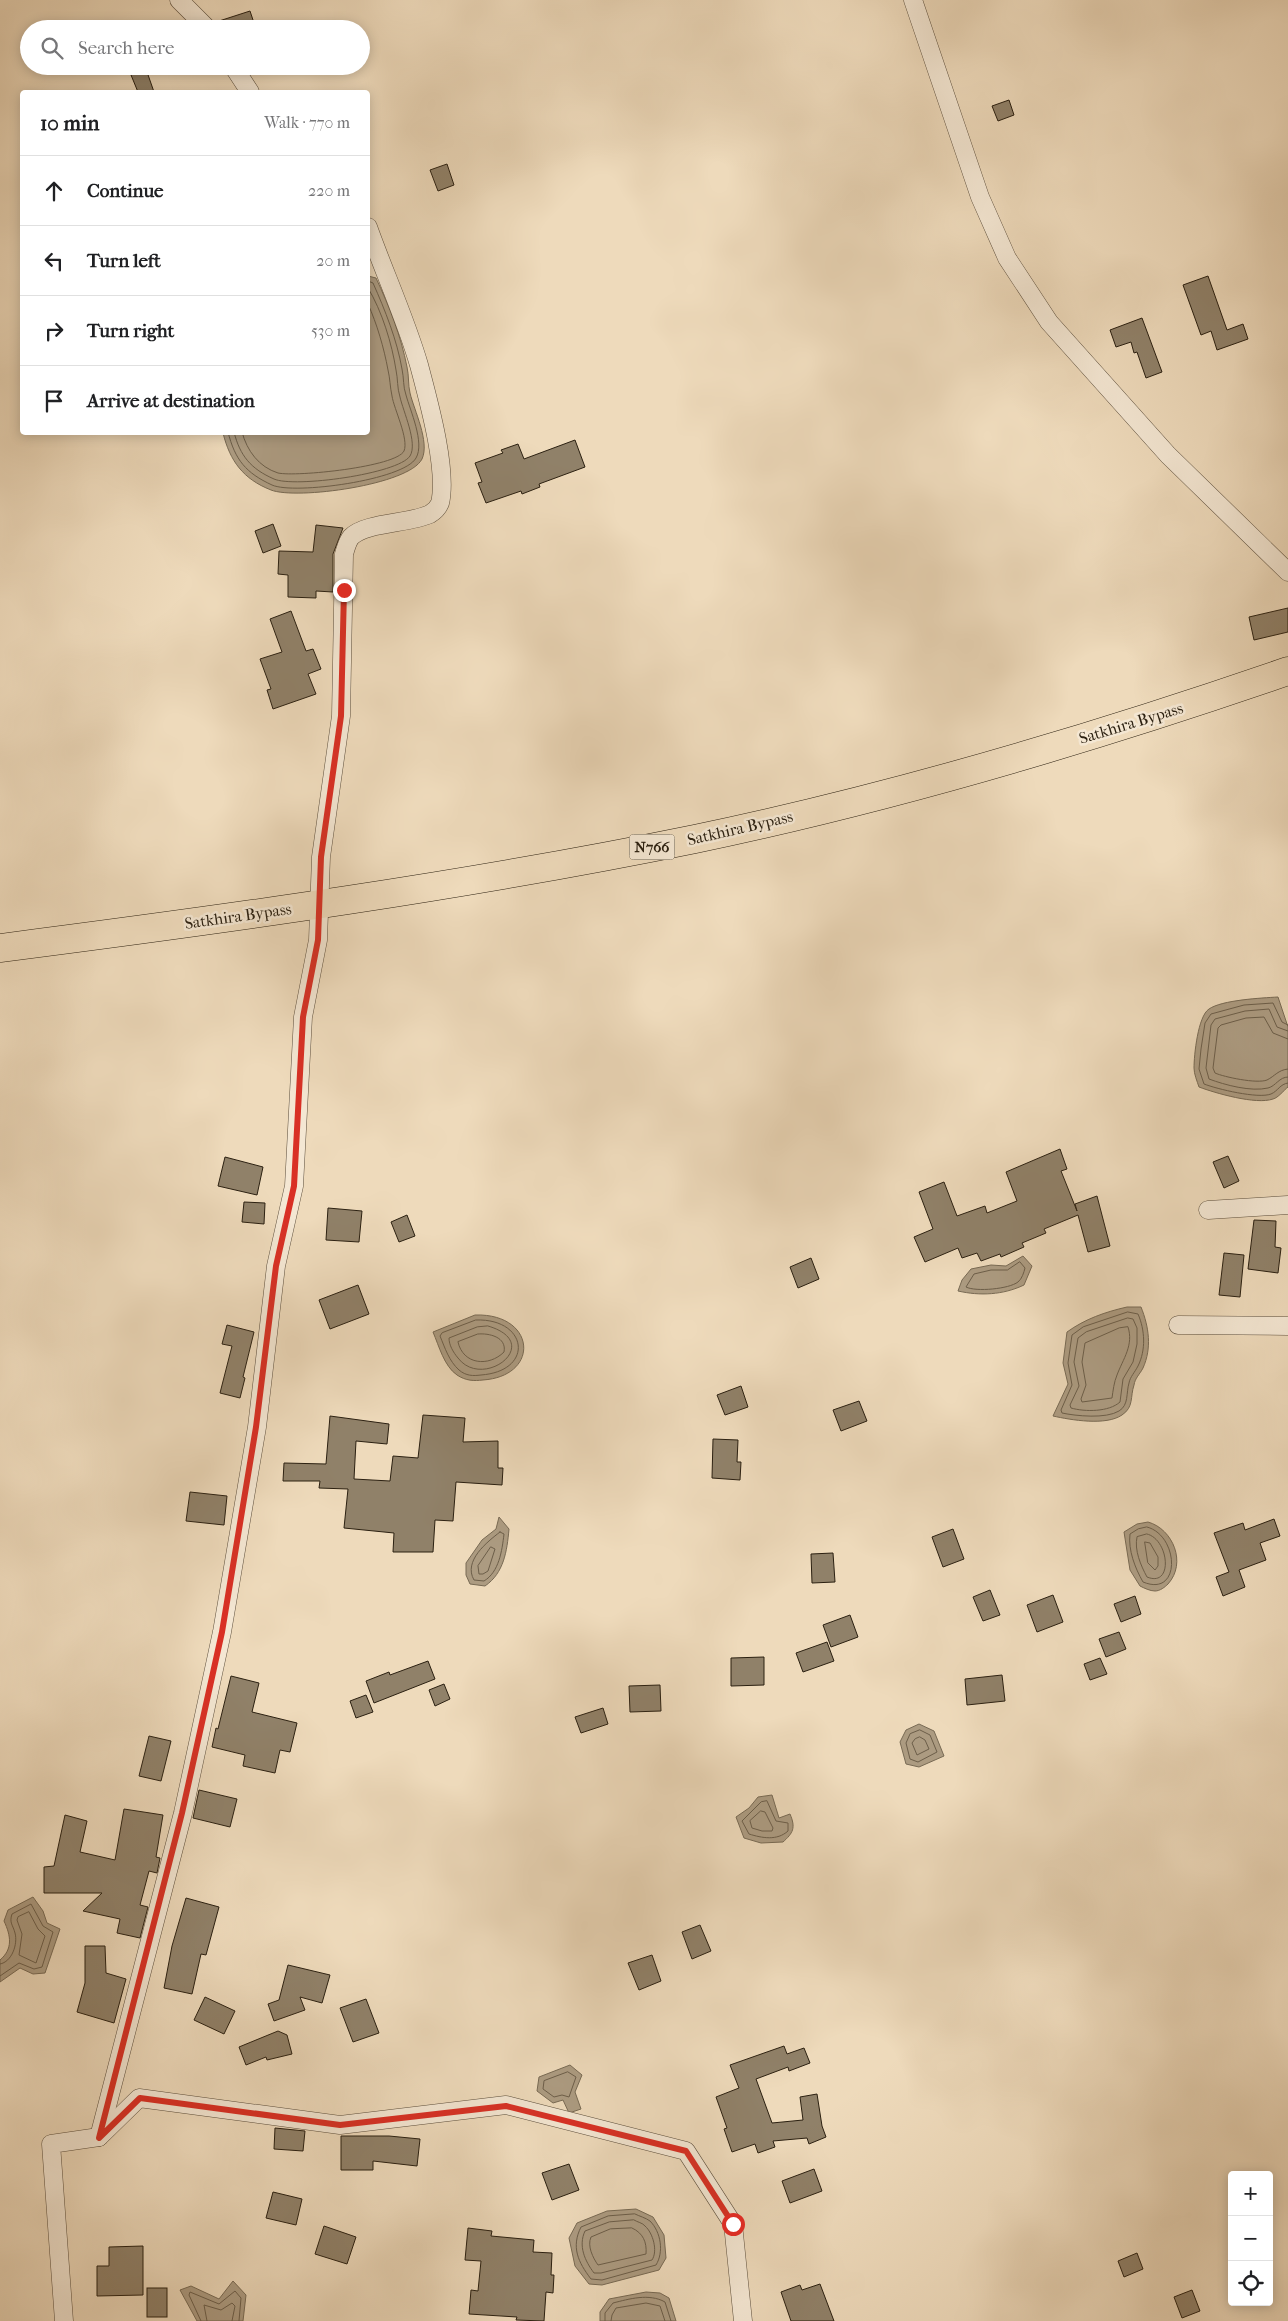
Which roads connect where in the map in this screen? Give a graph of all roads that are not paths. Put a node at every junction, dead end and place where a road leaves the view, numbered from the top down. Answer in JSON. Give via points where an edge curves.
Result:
{"nodes":[{"id":1,"x":179,"y":0,"type":"edge"},
{"id":2,"x":913,"y":0,"type":"edge"},
{"id":3,"x":199,"y":20,"type":"edge"},
{"id":4,"x":239,"y":75,"type":"edge"},
{"id":5,"x":249,"y":90,"type":"edge"},
{"id":6,"x":370,"y":232,"type":"edge"},
{"id":7,"x":1288,"y":572,"type":"edge"},
{"id":8,"x":1288,"y":671,"type":"edge"},
{"id":9,"x":318,"y":906,"type":"junction"},
{"id":10,"x":0,"y":948,"type":"edge"},
{"id":11,"x":1288,"y":1205,"type":"edge"},
{"id":12,"x":1208,"y":1210,"type":"dead end"},
{"id":13,"x":1178,"y":1325,"type":"dead end"},
{"id":14,"x":1288,"y":1326,"type":"edge"},
{"id":15,"x":99,"y":2138,"type":"junction"},
{"id":16,"x":64,"y":2321,"type":"edge"},
{"id":17,"x":743,"y":2321,"type":"edge"}],
"edges":[{"from":1,"to":3,"type":"street"},
{"from":2,"to":7,"type":"street","via":[[980,197],[1007,258],[1044,314],[1104,386],[1168,455]]},
{"from":4,"to":5,"type":"street"},
{"from":6,"to":9,"type":"street","via":[[418,364],[437,442],[440,504],[424,517],[358,532],[347,544],[344,554],[341,716],[321,857]]},
{"from":8,"to":9,"type":"highway","name":"Satkhira Bypass","number":"N766","via":[[1015,758],[864,799],[696,838]]},
{"from":9,"to":10,"type":"highway","name":"Satkhira Bypass","number":"N766"},
{"from":9,"to":15,"type":"street","via":[[318,940],[303,1017],[294,1186],[276,1266],[256,1427],[222,1632],[182,1813]]},
{"from":11,"to":12,"type":"street"},
{"from":13,"to":14,"type":"street"},
{"from":15,"to":16,"type":"street","via":[[51,2144]]},
{"from":15,"to":17,"type":"street","via":[[140,2098],[340,2125],[506,2106],[686,2151],[733,2224]]}]}
